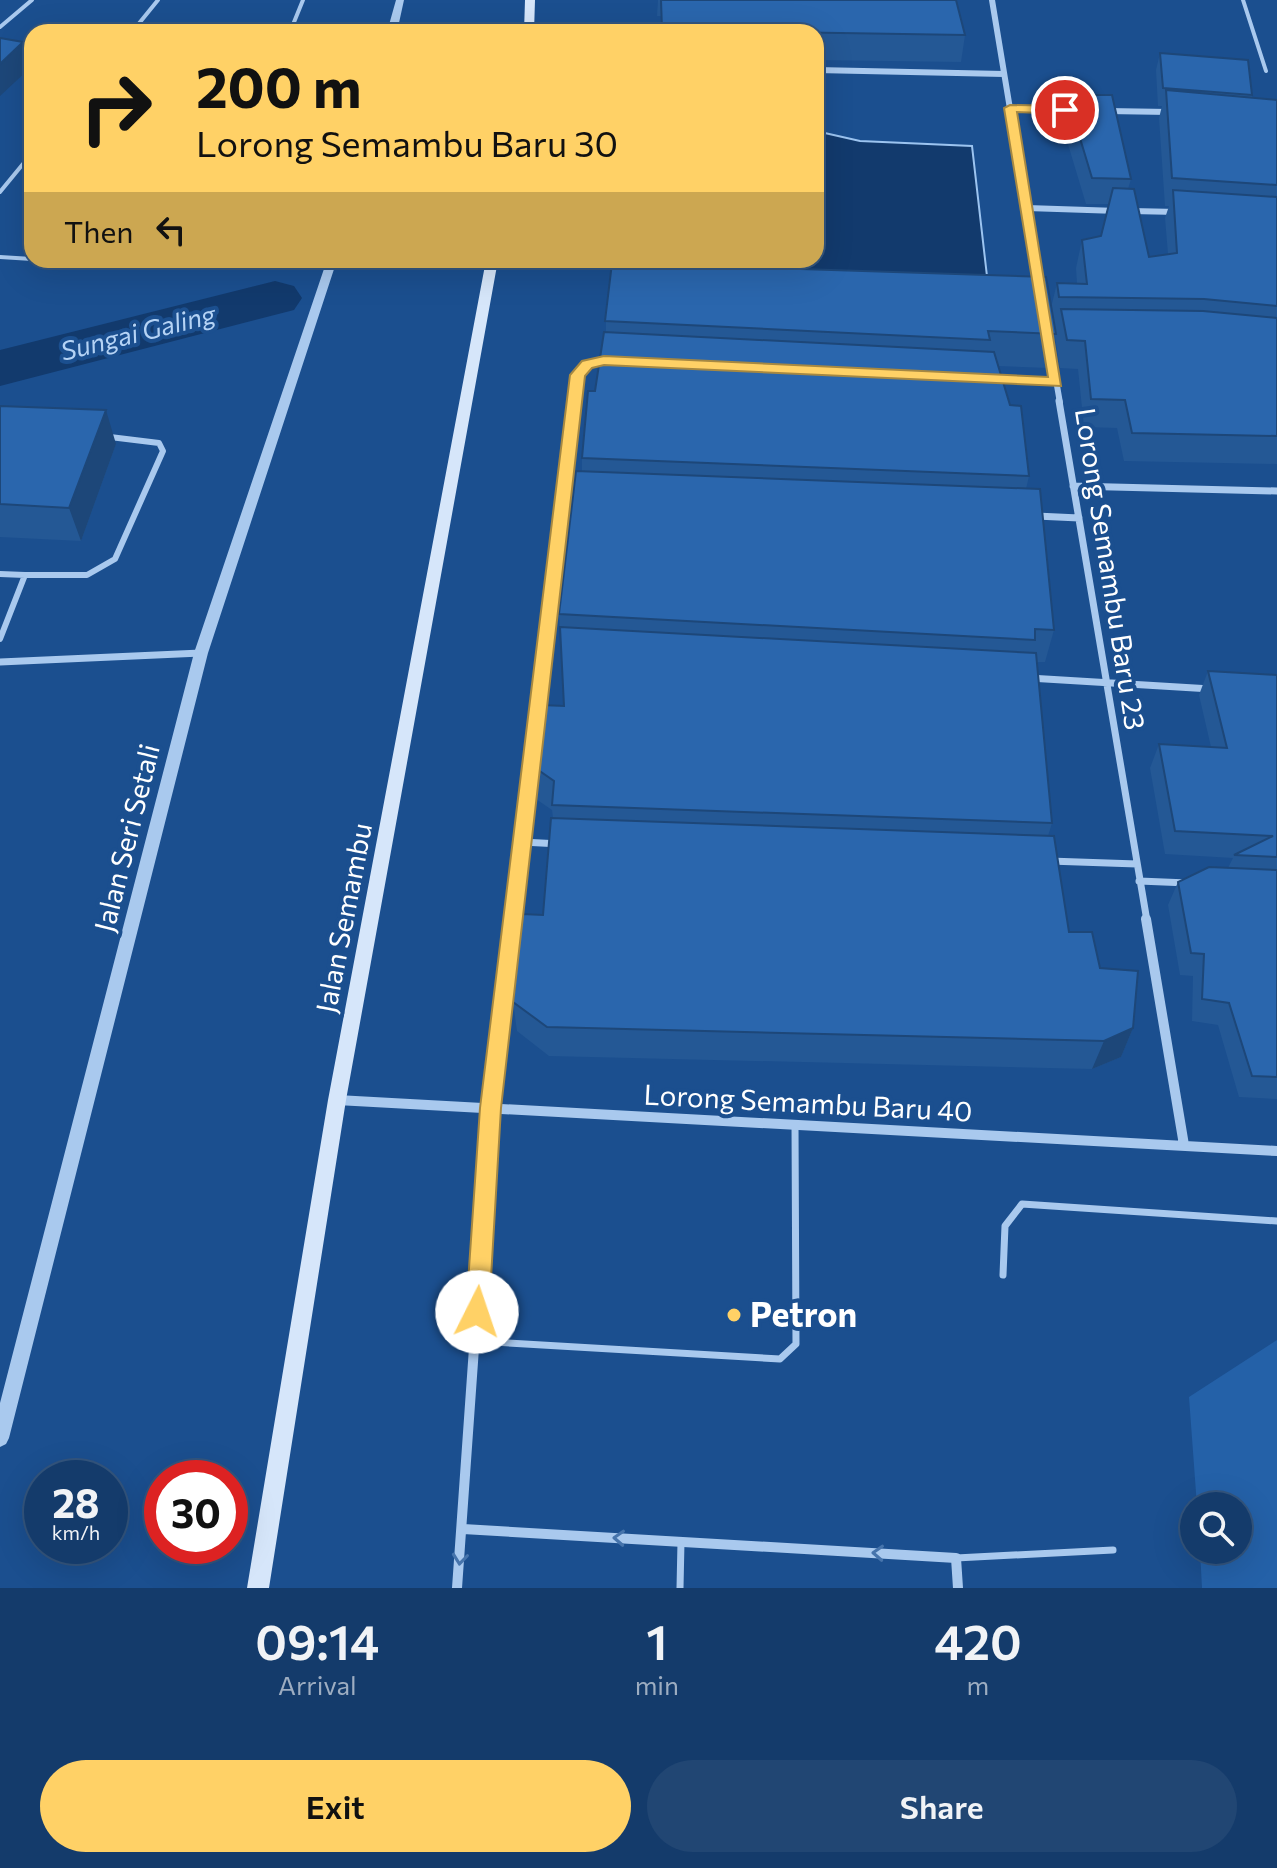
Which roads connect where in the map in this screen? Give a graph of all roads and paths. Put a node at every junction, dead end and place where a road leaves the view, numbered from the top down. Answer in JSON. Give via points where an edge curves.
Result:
{"nodes":[{"id":1,"x":32,"y":0,"type":"edge"},
{"id":2,"x":158,"y":0,"type":"edge"},
{"id":3,"x":303,"y":0,"type":"edge"},
{"id":4,"x":400,"y":0,"type":"edge"},
{"id":5,"x":530,"y":0,"type":"edge"},
{"id":6,"x":992,"y":0,"type":"edge"},
{"id":7,"x":1243,"y":0,"type":"edge"},
{"id":8,"x":138,"y":24,"type":"edge"},
{"id":9,"x":293,"y":24,"type":"edge"},
{"id":10,"x":394,"y":24,"type":"edge"},
{"id":11,"x":529,"y":24,"type":"edge"},
{"id":12,"x":0,"y":27,"type":"edge"},
{"id":13,"x":824,"y":70,"type":"edge"},
{"id":14,"x":1266,"y":71,"type":"dead end"},
{"id":15,"x":1004,"y":74,"type":"junction"},
{"id":16,"x":1010,"y":108,"type":"junction"},
{"id":17,"x":1084,"y":110,"type":"edge"},
{"id":18,"x":1099,"y":111,"type":"edge"},
{"id":19,"x":1174,"y":112,"type":"edge"},
{"id":20,"x":24,"y":163,"type":"edge"},
{"id":21,"x":0,"y":192,"type":"edge"},
{"id":22,"x":1027,"y":208,"type":"junction"},
{"id":23,"x":1185,"y":212,"type":"edge"},
{"id":24,"x":0,"y":257,"type":"edge"},
{"id":25,"x":24,"y":258,"type":"edge"},
{"id":26,"x":329,"y":268,"type":"edge"},
{"id":27,"x":491,"y":268,"type":"edge"},
{"id":28,"x":1042,"y":300,"type":"edge"},
{"id":29,"x":1047,"y":331,"type":"edge"},
{"id":30,"x":620,"y":361,"type":"edge"},
{"id":31,"x":978,"y":379,"type":"edge"},
{"id":32,"x":1056,"y":383,"type":"junction"},
{"id":33,"x":103,"y":437,"type":"edge"},
{"id":34,"x":1073,"y":486,"type":"junction"},
{"id":35,"x":1277,"y":491,"type":"edge"},
{"id":36,"x":563,"y":497,"type":"junction"},
{"id":37,"x":579,"y":498,"type":"edge"},
{"id":38,"x":1032,"y":516,"type":"edge"},
{"id":39,"x":1079,"y":518,"type":"junction"},
{"id":40,"x":0,"y":574,"type":"edge"},
{"id":41,"x":25,"y":575,"type":"junction"},
{"id":42,"x":0,"y":639,"type":"edge"},
{"id":43,"x":545,"y":652,"type":"junction"},
{"id":44,"x":201,"y":653,"type":"junction"},
{"id":45,"x":561,"y":653,"type":"edge"},
{"id":46,"x":0,"y":662,"type":"edge"},
{"id":47,"x":1013,"y":677,"type":"edge"},
{"id":48,"x":1106,"y":683,"type":"junction"},
{"id":49,"x":1215,"y":689,"type":"edge"},
{"id":50,"x":522,"y":842,"type":"junction"},
{"id":51,"x":570,"y":844,"type":"edge"},
{"id":52,"x":1042,"y":861,"type":"edge"},
{"id":53,"x":1137,"y":864,"type":"junction"},
{"id":54,"x":1139,"y":881,"type":"junction"},
{"id":55,"x":1201,"y":884,"type":"edge"},
{"id":56,"x":337,"y":1100,"type":"junction"},
{"id":57,"x":491,"y":1108,"type":"junction"},
{"id":58,"x":795,"y":1124,"type":"junction"},
{"id":59,"x":1184,"y":1145,"type":"junction"},
{"id":60,"x":1277,"y":1151,"type":"edge"},
{"id":61,"x":1277,"y":1221,"type":"edge"},
{"id":62,"x":1003,"y":1275,"type":"dead end"},
{"id":63,"x":476,"y":1341,"type":"junction"},
{"id":64,"x":8,"y":1378,"type":"edge"},
{"id":65,"x":0,"y":1438,"type":"edge"},
{"id":66,"x":463,"y":1529,"type":"junction"},
{"id":67,"x":681,"y":1542,"type":"junction"},
{"id":68,"x":1113,"y":1550,"type":"dead end"},
{"id":69,"x":956,"y":1558,"type":"junction"},
{"id":70,"x":258,"y":1588,"type":"edge"},
{"id":71,"x":457,"y":1588,"type":"edge"},
{"id":72,"x":680,"y":1588,"type":"edge"},
{"id":73,"x":958,"y":1588,"type":"edge"}],
"edges":[{"from":1,"to":12,"type":"lane"},
{"from":2,"to":8,"type":"lane"},
{"from":3,"to":9,"type":"lane"},
{"from":4,"to":10,"type":"street"},
{"from":5,"to":11,"type":"main road"},
{"from":6,"to":15,"type":"street"},
{"from":7,"to":14,"type":"lane"},
{"from":13,"to":15,"type":"street"},
{"from":15,"to":16,"type":"street"},
{"from":16,"to":17,"type":"street"},
{"from":16,"to":22,"type":"street"},
{"from":18,"to":19,"type":"street"},
{"from":20,"to":21,"type":"lane"},
{"from":22,"to":23,"type":"street"},
{"from":22,"to":28,"type":"street"},
{"from":24,"to":25,"type":"lane"},
{"from":26,"to":44,"type":"street","name":"Jalan Seri Setali"},
{"from":27,"to":56,"type":"main road","name":"Jalan Semambu"},
{"from":29,"to":32,"type":"street","name":"Lorong Semambu Baru 23"},
{"from":30,"to":36,"type":"street","via":[[587,364],[578,375]]},
{"from":31,"to":32,"type":"street"},
{"from":32,"to":34,"type":"street","name":"Lorong Semambu Baru 23"},
{"from":33,"to":41,"type":"lane","via":[[147,439],[163,451],[115,559],[87,575]]},
{"from":34,"to":35,"type":"street"},
{"from":34,"to":39,"type":"street","name":"Lorong Semambu Baru 23"},
{"from":36,"to":37,"type":"street"},
{"from":36,"to":43,"type":"street"},
{"from":38,"to":39,"type":"street"},
{"from":39,"to":48,"type":"street","name":"Lorong Semambu Baru 23"},
{"from":40,"to":41,"type":"lane"},
{"from":41,"to":42,"type":"lane"},
{"from":43,"to":45,"type":"street"},
{"from":43,"to":50,"type":"street"},
{"from":44,"to":46,"type":"street"},
{"from":44,"to":64,"type":"street","name":"Jalan Seri Setali"},
{"from":47,"to":48,"type":"street"},
{"from":48,"to":49,"type":"street"},
{"from":48,"to":53,"type":"street","name":"Lorong Semambu Baru 23"},
{"from":50,"to":51,"type":"street"},
{"from":50,"to":57,"type":"street"},
{"from":52,"to":53,"type":"street"},
{"from":53,"to":54,"type":"street","name":"Lorong Semambu Baru 23"},
{"from":54,"to":55,"type":"street"},
{"from":54,"to":59,"type":"street","name":"Lorong Semambu Baru 23"},
{"from":56,"to":57,"type":"street","name":"Lorong Semambu Baru 40"},
{"from":56,"to":70,"type":"main road","name":"Jalan Semambu"},
{"from":57,"to":58,"type":"street","name":"Lorong Semambu Baru 40"},
{"from":57,"to":63,"type":"street"},
{"from":58,"to":59,"type":"street","name":"Lorong Semambu Baru 40"},
{"from":58,"to":63,"type":"lane","via":[[796,1344],[780,1359]]},
{"from":59,"to":60,"type":"street","name":"Lorong Semambu Baru 40"},
{"from":61,"to":62,"type":"lane","via":[[1022,1204],[1004,1219]]},
{"from":63,"to":66,"type":"street"},
{"from":64,"to":65,"type":"street","name":"Jalan Seri Setali"},
{"from":67,"to":66,"type":"street","one_way":true},
{"from":66,"to":71,"type":"street","one_way":true},
{"from":69,"to":67,"type":"street","one_way":true},
{"from":67,"to":72,"type":"lane"},
{"from":68,"to":69,"type":"lane"},
{"from":69,"to":73,"type":"street"}]}
